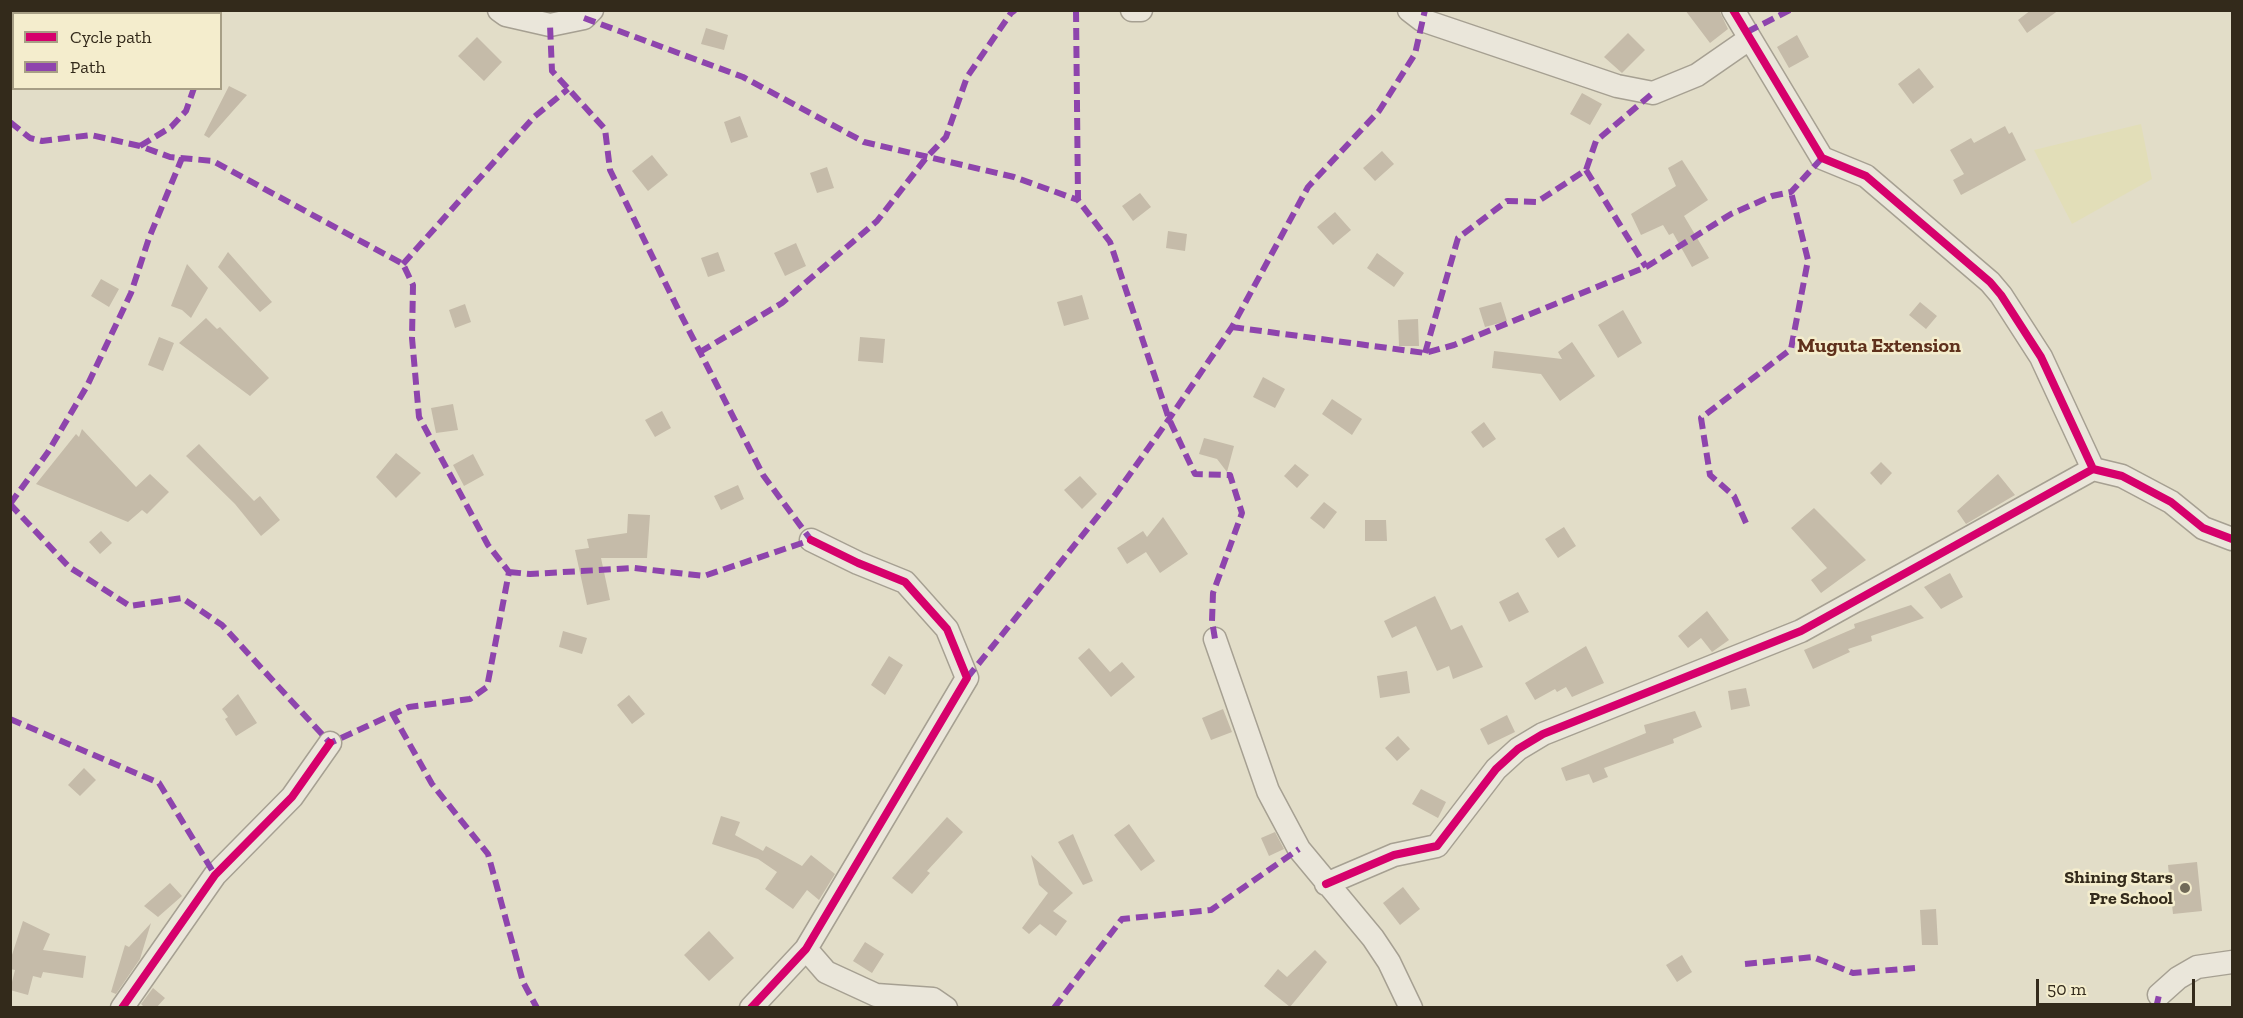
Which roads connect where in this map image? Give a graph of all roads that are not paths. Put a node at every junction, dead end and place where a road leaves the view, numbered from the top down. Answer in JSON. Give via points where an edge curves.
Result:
{"nodes":[{"id":1,"x":499,"y":10,"type":"edge"},
{"id":2,"x":592,"y":10,"type":"edge"},
{"id":3,"x":1132,"y":10,"type":"edge"},
{"id":4,"x":1141,"y":10,"type":"edge"},
{"id":5,"x":1410,"y":10,"type":"edge"},
{"id":6,"x":1733,"y":10,"type":"edge"},
{"id":7,"x":1749,"y":39,"type":"junction"},
{"id":8,"x":2093,"y":469,"type":"junction"},
{"id":9,"x":2232,"y":539,"type":"edge"},
{"id":10,"x":811,"y":540,"type":"dead end"},
{"id":11,"x":1215,"y":639,"type":"dead end"},
{"id":12,"x":330,"y":743,"type":"dead end"},
{"id":13,"x":1326,"y":884,"type":"junction"},
{"id":14,"x":806,"y":949,"type":"junction"},
{"id":15,"x":2232,"y":962,"type":"edge"},
{"id":16,"x":2160,"y":995,"type":"dead end"},
{"id":17,"x":122,"y":1008,"type":"edge"},
{"id":18,"x":751,"y":1008,"type":"edge"},
{"id":19,"x":946,"y":1008,"type":"edge"},
{"id":20,"x":1411,"y":1008,"type":"edge"}],
"edges":[{"from":1,"to":2,"type":"street","via":[[550,25],[584,18]]},
{"from":3,"to":4,"type":"street"},
{"from":5,"to":7,"type":"street","via":[[1422,20],[1617,86],[1653,93],[1697,75]]},
{"from":6,"to":7,"type":"street"},
{"from":7,"to":8,"type":"street","via":[[1822,158],[1866,176],[2001,295],[2041,357]]},
{"from":8,"to":9,"type":"street","via":[[2122,476],[2172,502],[2203,528]]},
{"from":8,"to":13,"type":"street","via":[[1801,631],[1543,734],[1496,769],[1437,846],[1394,855]]},
{"from":10,"to":14,"type":"street","via":[[905,582],[947,629],[968,678]]},
{"from":11,"to":13,"type":"street","via":[[1268,791],[1299,849]]},
{"from":12,"to":17,"type":"street","via":[[292,797],[215,875]]},
{"from":13,"to":20,"type":"street","via":[[1373,938]]},
{"from":14,"to":18,"type":"street"},
{"from":14,"to":19,"type":"street","via":[[826,972],[876,995],[933,999]]},
{"from":15,"to":16,"type":"street","via":[[2197,967]]}]}
